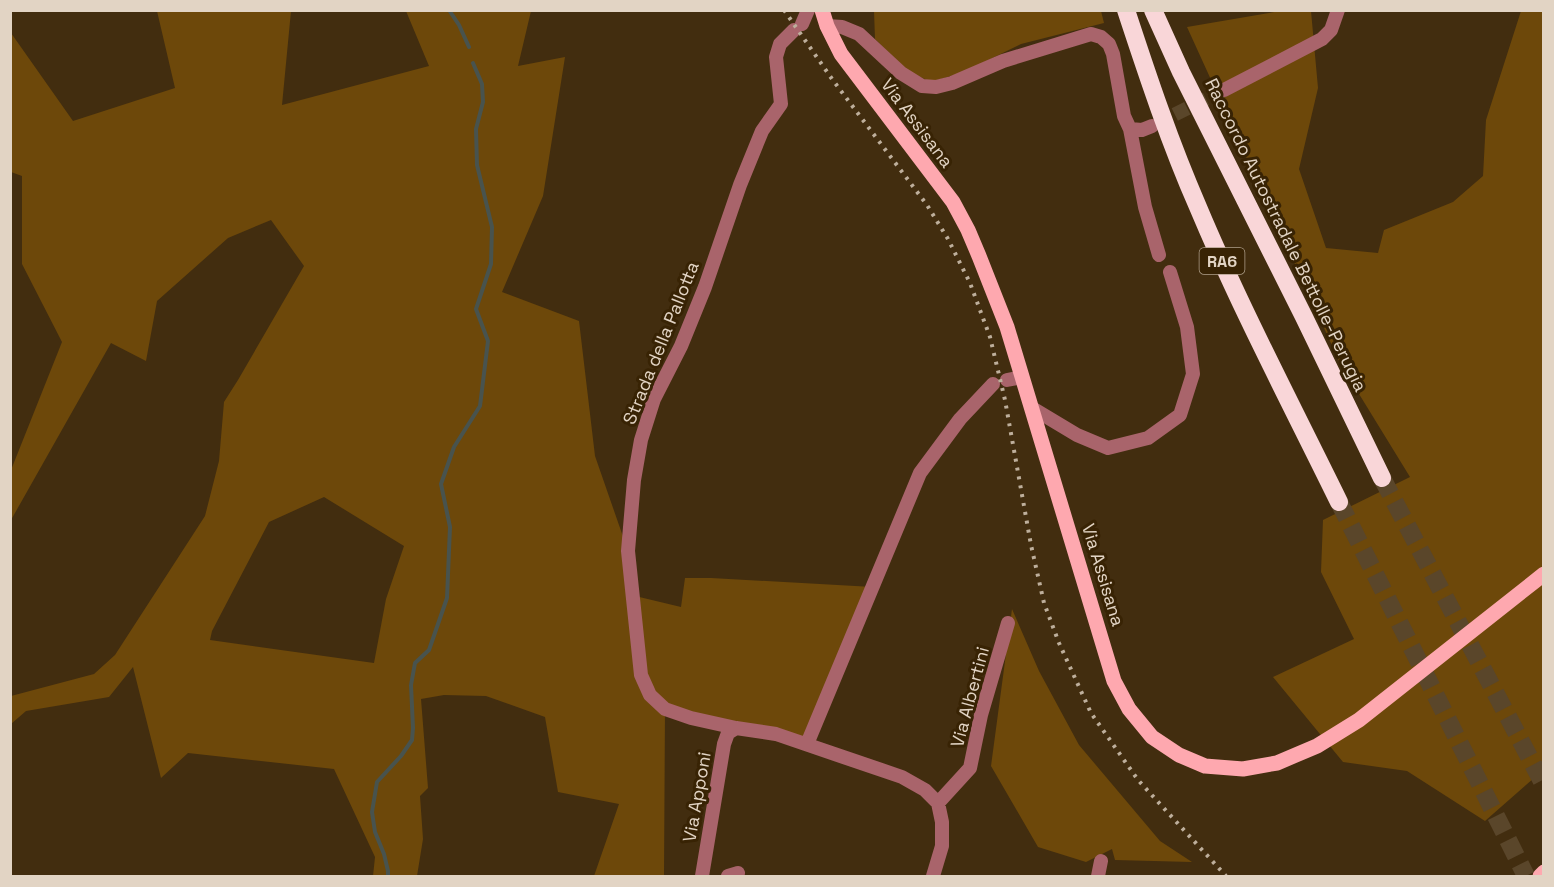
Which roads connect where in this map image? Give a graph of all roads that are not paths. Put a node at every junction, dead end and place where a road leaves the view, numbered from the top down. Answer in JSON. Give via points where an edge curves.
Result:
{"nodes":[{"id":1,"x":808,"y":10,"type":"edge"},
{"id":2,"x":822,"y":10,"type":"edge"},
{"id":3,"x":1116,"y":10,"type":"edge"},
{"id":4,"x":1126,"y":10,"type":"edge"},
{"id":5,"x":1153,"y":10,"type":"edge"},
{"id":6,"x":1167,"y":10,"type":"edge"},
{"id":7,"x":1338,"y":10,"type":"edge"},
{"id":8,"x":827,"y":26,"type":"junction"},
{"id":9,"x":1224,"y":90,"type":"tunnel mouth"},
{"id":10,"x":1157,"y":121,"type":"junction"},
{"id":11,"x":1130,"y":129,"type":"junction"},
{"id":12,"x":1159,"y":255,"type":"dead end"},
{"id":13,"x":1277,"y":262,"type":"junction"},
{"id":14,"x":1170,"y":272,"type":"dead end"},
{"id":15,"x":1022,"y":377,"type":"junction"},
{"id":16,"x":1032,"y":408,"type":"junction"},
{"id":17,"x":1382,"y":478,"type":"tunnel mouth"},
{"id":18,"x":1339,"y":502,"type":"tunnel mouth"},
{"id":19,"x":1544,"y":574,"type":"edge"},
{"id":20,"x":1008,"y":623,"type":"dead end"},
{"id":21,"x":736,"y":728,"type":"junction"},
{"id":22,"x":807,"y":744,"type":"junction"},
{"id":23,"x":938,"y":803,"type":"junction"},
{"id":24,"x":1101,"y":861,"type":"dead end"},
{"id":25,"x":1544,"y":872,"type":"edge"},
{"id":26,"x":702,"y":876,"type":"edge"},
{"id":27,"x":933,"y":876,"type":"edge"},
{"id":28,"x":1098,"y":876,"type":"edge"},
{"id":29,"x":1540,"y":876,"type":"edge"}],
"edges":[{"from":1,"to":21,"type":"street","name":"Strada della Pallotta","via":[[798,27],[780,44],[776,57],[781,104],[762,131],[705,287],[654,399],[634,480],[628,551],[641,675],[650,695],[665,709]]},
{"from":2,"to":8,"type":"main road","name":"Via Assisana"},
{"from":3,"to":10,"type":"highway"},
{"from":4,"to":10,"type":"highway","number":"RA6"},
{"from":5,"to":13,"type":"highway","name":"Raccordo Autostradale Bettolle-Perugia","number":"RA6"},
{"from":6,"to":13,"type":"highway","via":[[1262,214]]},
{"from":7,"to":9,"type":"street","via":[[1331,30],[1322,39]]},
{"from":8,"to":11,"type":"street","via":[[859,34],[901,73],[922,86],[936,87],[1091,34],[1101,37],[1113,54]]},
{"from":8,"to":15,"type":"main road","name":"Via Assisana","via":[[841,54],[953,202],[980,256]]},
{"from":10,"to":11,"type":"street","via":[[1142,130]]},
{"from":10,"to":18,"type":"highway","number":"RA6"},
{"from":11,"to":12,"type":"street"},
{"from":13,"to":17,"type":"highway","name":"Raccordo Autostradale Bettolle-Perugia","number":"RA6"},
{"from":14,"to":16,"type":"street","via":[[1187,327],[1192,374],[1179,415],[1148,438],[1108,448]]},
{"from":15,"to":16,"type":"main road","name":"Via Assisana"},
{"from":15,"to":22,"type":"street","via":[[1000,382],[960,419],[920,473]]},
{"from":16,"to":19,"type":"main road","name":"Via Assisana","via":[[1114,681],[1129,709],[1152,737],[1205,766],[1243,769],[1277,763],[1317,746],[1359,720]]},
{"from":20,"to":23,"type":"street","name":"Via Albertini","via":[[970,768]]},
{"from":21,"to":22,"type":"street","name":"Strada della Pallotta"},
{"from":21,"to":26,"type":"street","name":"Via Apponi","via":[[728,733],[724,744]]},
{"from":22,"to":23,"type":"street","name":"Strada della Pallotta","via":[[902,777]]},
{"from":23,"to":27,"type":"street","via":[[942,846]]},
{"from":24,"to":28,"type":"street"},
{"from":25,"to":29,"type":"main road"}]}
